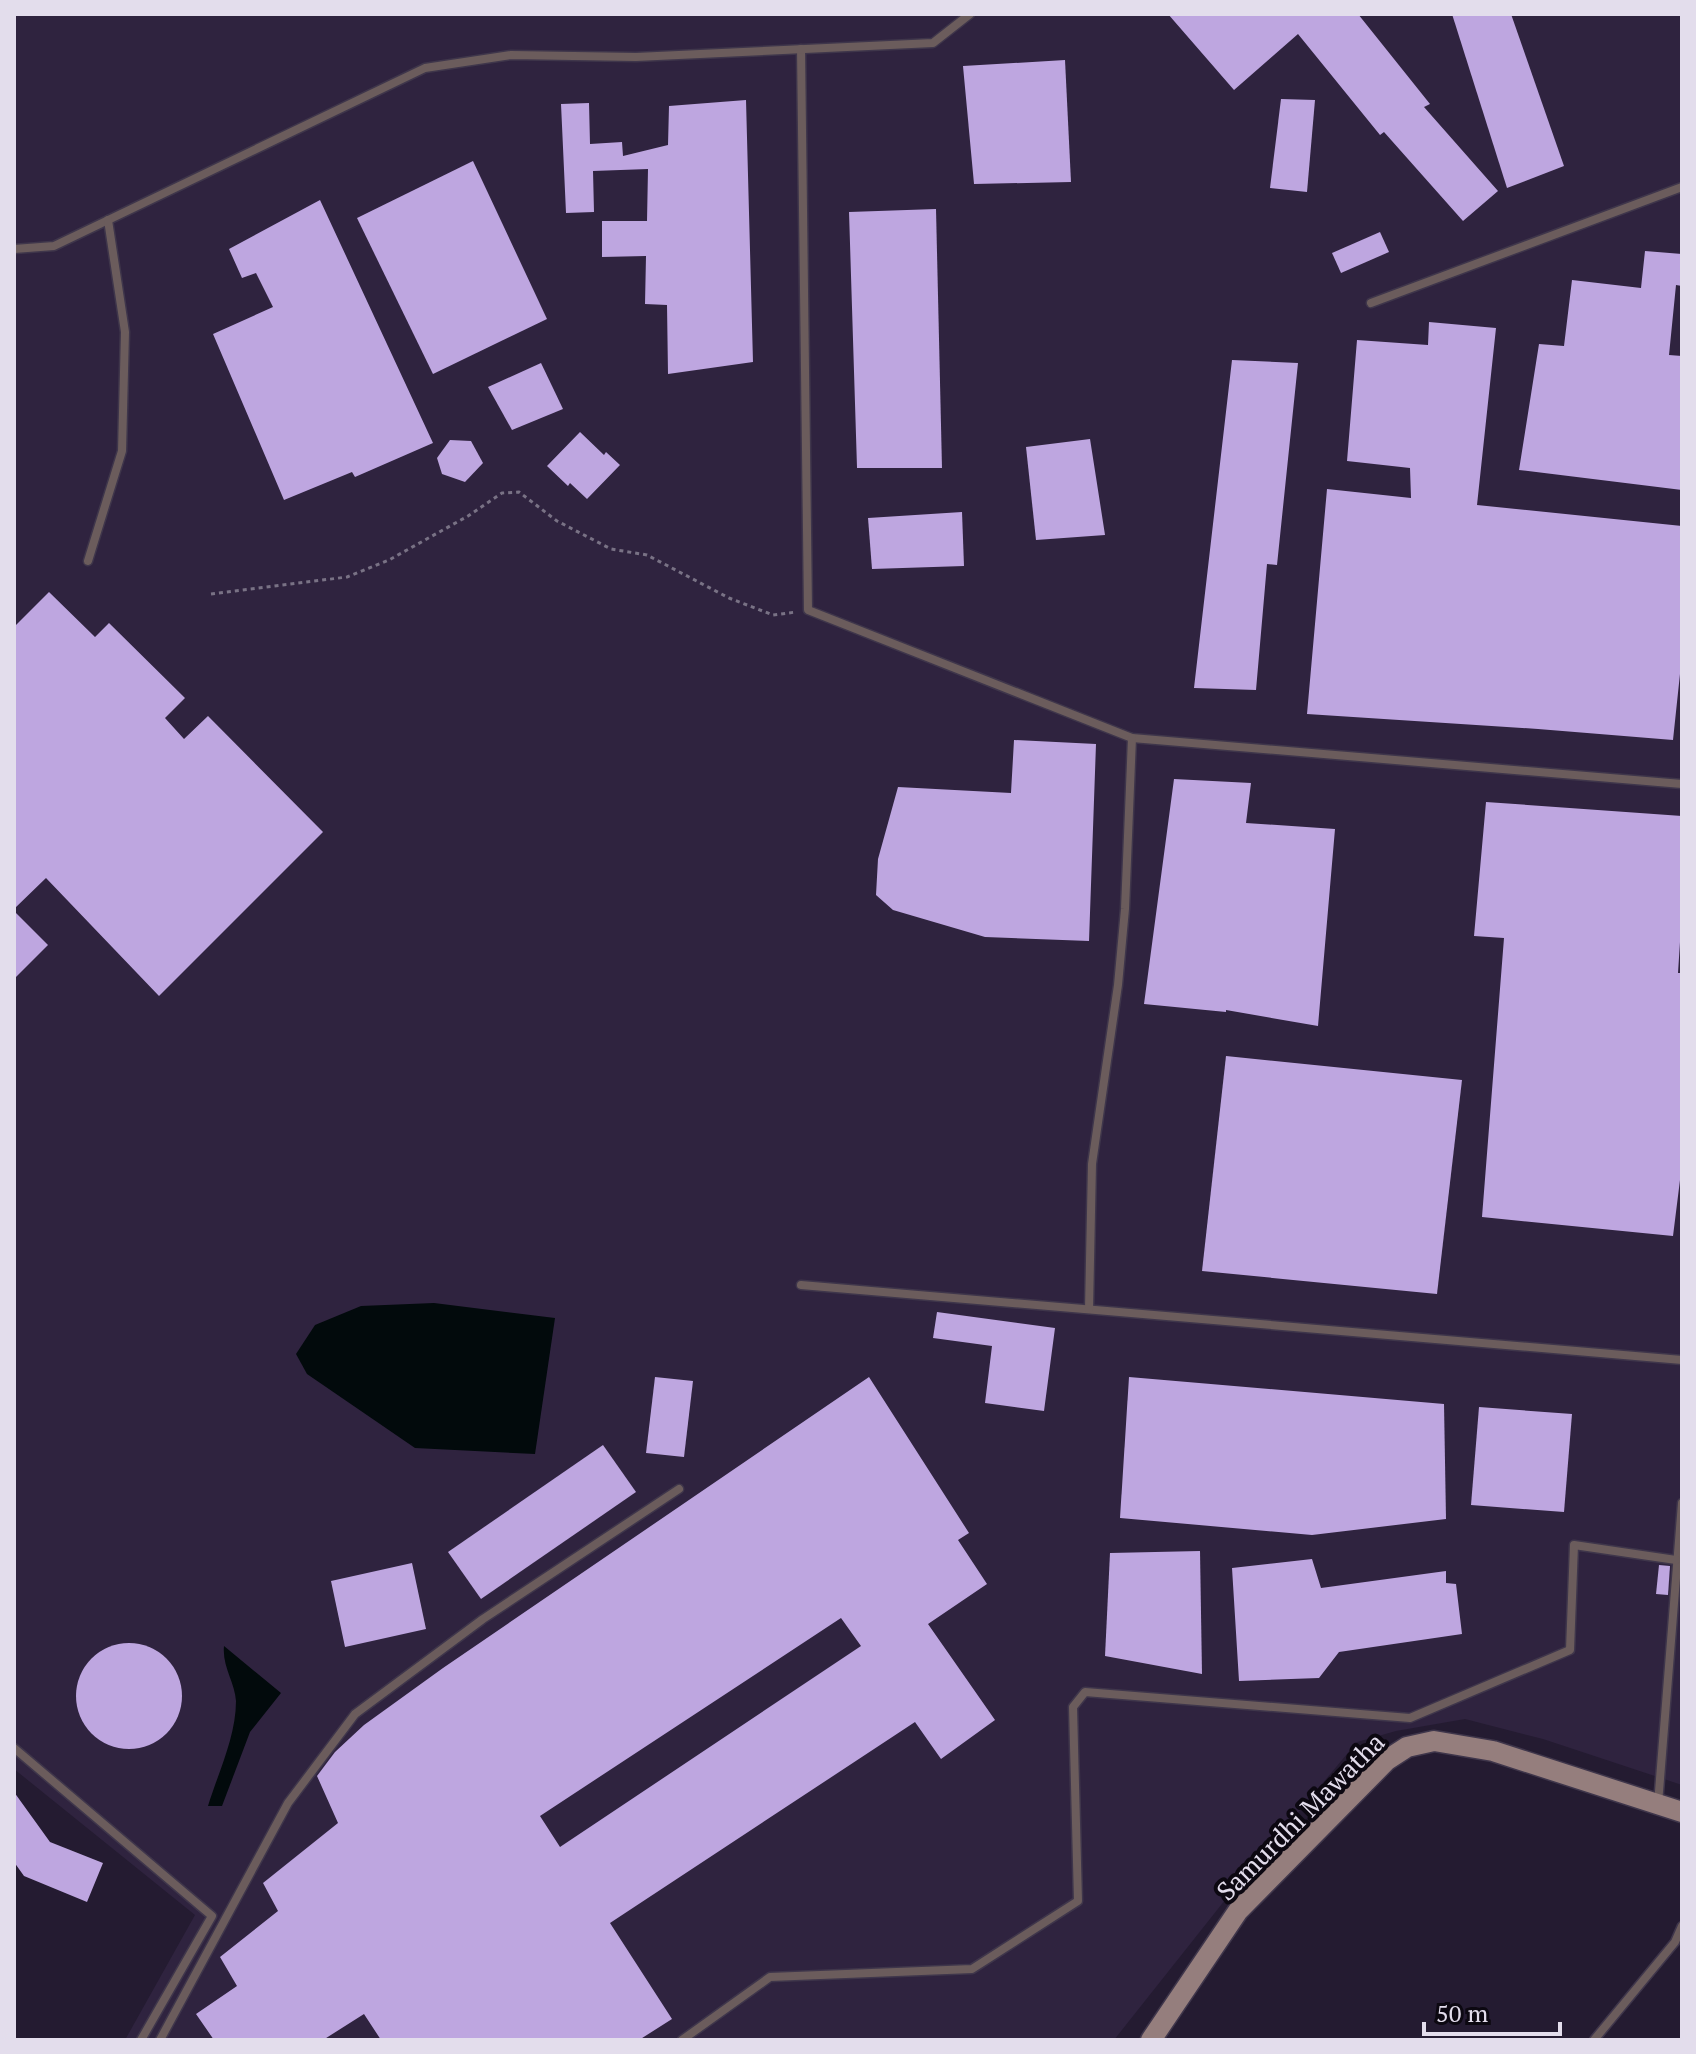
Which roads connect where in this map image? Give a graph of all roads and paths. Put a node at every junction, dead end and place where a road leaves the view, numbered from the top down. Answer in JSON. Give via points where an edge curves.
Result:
{"nodes":[{"id":1,"x":970,"y":14,"type":"edge"},
{"id":2,"x":801,"y":49,"type":"junction"},
{"id":3,"x":1682,"y":187,"type":"edge"},
{"id":4,"x":108,"y":220,"type":"junction"},
{"id":5,"x":14,"y":249,"type":"edge"},
{"id":6,"x":1371,"y":303,"type":"dead end"},
{"id":7,"x":88,"y":561,"type":"dead end"},
{"id":8,"x":211,"y":594,"type":"dead end"},
{"id":9,"x":808,"y":610,"type":"junction"},
{"id":10,"x":1132,"y":738,"type":"junction"},
{"id":11,"x":1682,"y":784,"type":"edge"},
{"id":12,"x":801,"y":1285,"type":"dead end"},
{"id":13,"x":1089,"y":1309,"type":"junction"},
{"id":14,"x":1682,"y":1360,"type":"edge"},
{"id":15,"x":679,"y":1489,"type":"dead end"},
{"id":16,"x":1682,"y":1503,"type":"edge"},
{"id":17,"x":1676,"y":1560,"type":"junction"},
{"id":18,"x":14,"y":1748,"type":"edge"},
{"id":19,"x":1658,"y":1804,"type":"junction"},
{"id":20,"x":1682,"y":1812,"type":"edge"},
{"id":21,"x":1682,"y":1926,"type":"edge"},
{"id":22,"x":141,"y":2040,"type":"edge"},
{"id":23,"x":160,"y":2040,"type":"edge"},
{"id":24,"x":682,"y":2040,"type":"edge"},
{"id":25,"x":1151,"y":2040,"type":"edge"},
{"id":26,"x":1594,"y":2040,"type":"edge"}],
"edges":[{"from":1,"to":2,"type":"lane","via":[[933,43]]},
{"from":2,"to":4,"type":"lane","via":[[636,57],[511,55],[425,68]]},
{"from":2,"to":9,"type":"lane"},
{"from":3,"to":6,"type":"lane"},
{"from":4,"to":5,"type":"lane","via":[[54,246]]},
{"from":4,"to":7,"type":"lane","via":[[125,332],[122,451]]},
{"from":8,"to":9,"type":"path","via":[[347,577],[389,560],[502,493],[519,492],[557,521],[611,549],[647,555],[729,598],[773,615]]},
{"from":9,"to":10,"type":"lane"},
{"from":10,"to":11,"type":"lane"},
{"from":10,"to":13,"type":"lane","via":[[1124,924],[1092,1164]]},
{"from":12,"to":13,"type":"lane"},
{"from":13,"to":14,"type":"lane"},
{"from":15,"to":23,"type":"lane","via":[[483,1619],[355,1714],[288,1803]]},
{"from":16,"to":17,"type":"lane"},
{"from":17,"to":19,"type":"lane"},
{"from":17,"to":24,"type":"lane","via":[[1574,1545],[1570,1650],[1410,1718],[1085,1692],[1073,1707],[1078,1901],[972,1969],[770,1977]]},
{"from":18,"to":22,"type":"lane","via":[[212,1916]]},
{"from":19,"to":20,"type":"main road","name":"Samurdhi Mawatha"},
{"from":19,"to":25,"type":"main road","name":"Samurdhi Mawatha","via":[[1493,1751],[1434,1741],[1407,1747],[1387,1760],[1238,1911]]},
{"from":21,"to":26,"type":"lane","via":[[1675,1942]]}]}
